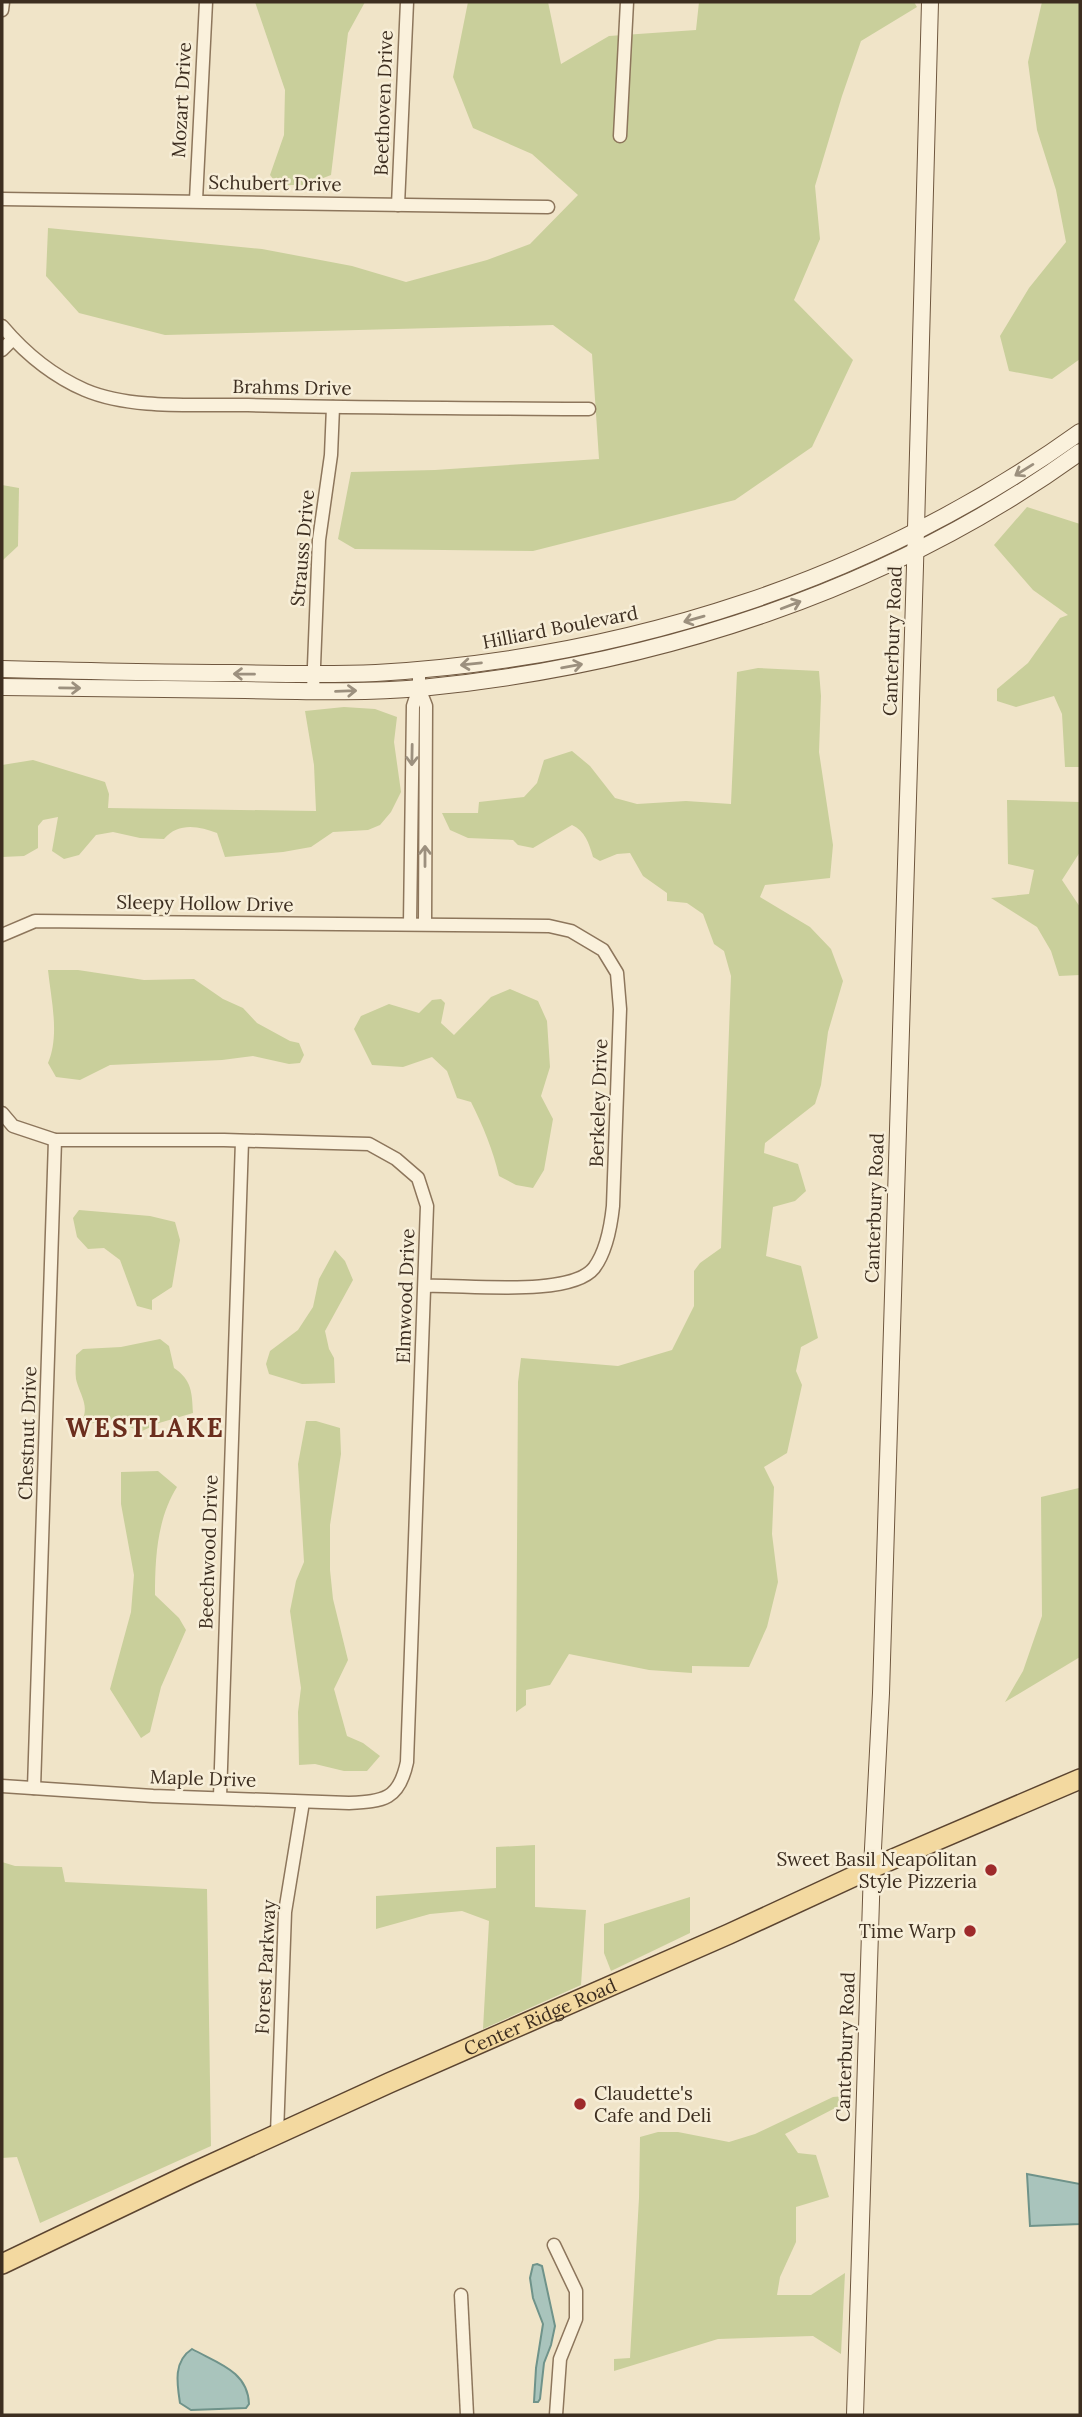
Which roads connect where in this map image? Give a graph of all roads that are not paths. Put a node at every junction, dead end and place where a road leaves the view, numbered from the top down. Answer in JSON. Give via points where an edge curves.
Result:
{"nodes":[{"id":1,"x":3,"y":2,"type":"edge"},
{"id":2,"x":206,"y":2,"type":"edge"},
{"id":3,"x":407,"y":2,"type":"edge"},
{"id":4,"x":627,"y":2,"type":"edge"},
{"id":5,"x":930,"y":2,"type":"edge"},
{"id":6,"x":2,"y":10,"type":"edge"},
{"id":7,"x":620,"y":135,"type":"dead end"},
{"id":8,"x":2,"y":199,"type":"edge"},
{"id":9,"x":196,"y":200,"type":"junction"},
{"id":10,"x":398,"y":205,"type":"junction"},
{"id":11,"x":548,"y":207,"type":"dead end"},
{"id":12,"x":2,"y":326,"type":"edge"},
{"id":13,"x":13,"y":339,"type":"junction"},
{"id":14,"x":2,"y":350,"type":"edge"},
{"id":15,"x":333,"y":407,"type":"junction"},
{"id":16,"x":589,"y":409,"type":"dead end"},
{"id":17,"x":1080,"y":432,"type":"edge"},
{"id":18,"x":1080,"y":452,"type":"edge"},
{"id":19,"x":916,"y":531,"type":"junction"},
{"id":20,"x":916,"y":551,"type":"junction"},
{"id":21,"x":2,"y":670,"type":"edge"},
{"id":22,"x":419,"y":670,"type":"junction"},
{"id":23,"x":314,"y":674,"type":"junction"},
{"id":24,"x":2,"y":687,"type":"edge"},
{"id":25,"x":419,"y":688,"type":"junction"},
{"id":26,"x":313,"y":691,"type":"junction"},
{"id":27,"x":410,"y":924,"type":"junction"},
{"id":28,"x":425,"y":924,"type":"junction"},
{"id":29,"x":2,"y":935,"type":"edge"},
{"id":30,"x":2,"y":1113,"type":"edge"},
{"id":31,"x":55,"y":1140,"type":"junction"},
{"id":32,"x":242,"y":1141,"type":"junction"},
{"id":33,"x":425,"y":1286,"type":"junction"},
{"id":34,"x":1080,"y":1779,"type":"edge"},
{"id":35,"x":2,"y":1786,"type":"edge"},
{"id":36,"x":34,"y":1788,"type":"junction"},
{"id":37,"x":398,"y":1788,"type":"joint"},
{"id":38,"x":220,"y":1797,"type":"junction"},
{"id":39,"x":303,"y":1802,"type":"junction"},
{"id":40,"x":872,"y":1868,"type":"junction"},
{"id":41,"x":277,"y":2134,"type":"junction"},
{"id":42,"x":554,"y":2245,"type":"dead end"},
{"id":43,"x":2,"y":2264,"type":"edge"},
{"id":44,"x":461,"y":2295,"type":"dead end"},
{"id":45,"x":467,"y":2415,"type":"edge"},
{"id":46,"x":556,"y":2415,"type":"edge"},
{"id":47,"x":855,"y":2415,"type":"edge"}],
"edges":[{"from":1,"to":6,"type":"street"},
{"from":2,"to":9,"type":"street","name":"Mozart Drive"},
{"from":3,"to":10,"type":"street","name":"Beethoven Drive"},
{"from":4,"to":7,"type":"street"},
{"from":5,"to":19,"type":"street","name":"Canterbury Road"},
{"from":8,"to":9,"type":"street","name":"Schubert Drive"},
{"from":9,"to":10,"type":"street","name":"Schubert Drive"},
{"from":10,"to":11,"type":"street","name":"Schubert Drive"},
{"from":12,"to":13,"type":"street","name":"Brahms Drive"},
{"from":13,"to":14,"type":"street"},
{"from":13,"to":15,"type":"street","name":"Brahms Drive","via":[[52,373],[87,391],[135,403]]},
{"from":15,"to":16,"type":"street","name":"Brahms Drive"},
{"from":15,"to":23,"type":"street","name":"Strauss Drive","via":[[319,540]]},
{"from":17,"to":19,"type":"street","name":"Hilliard Boulevard","one_way":true,"via":[[989,492]]},
{"from":18,"to":20,"type":"street","name":"Hilliard Boulevard","via":[[967,525]]},
{"from":19,"to":20,"type":"street","name":"Canterbury Road"},
{"from":19,"to":22,"type":"street","name":"Hilliard Boulevard","one_way":true,"via":[[806,581],[672,626],[537,656]]},
{"from":25,"to":20,"type":"street","name":"Hilliard Boulevard","one_way":true,"via":[[552,670],[689,639],[793,604]]},
{"from":20,"to":40,"type":"street","name":"Canterbury Road"},
{"from":23,"to":21,"type":"street","name":"Hilliard Boulevard","one_way":true},
{"from":22,"to":23,"type":"street","name":"Hilliard Boulevard"},
{"from":22,"to":25,"type":"street"},
{"from":23,"to":26,"type":"street","name":"Strauss Drive"},
{"from":24,"to":26,"type":"street","name":"Hilliard Boulevard","one_way":true},
{"from":26,"to":25,"type":"street","name":"Hilliard Boulevard","one_way":true},
{"from":25,"to":27,"type":"street","one_way":true,"via":[[413,706]]},
{"from":28,"to":25,"type":"street","one_way":true,"via":[[426,706]]},
{"from":27,"to":28,"type":"street","name":"Berkeley Drive"},
{"from":27,"to":29,"type":"street","name":"Sleepy Hollow Drive","via":[[35,920]]},
{"from":28,"to":33,"type":"street","name":"Berkeley Drive","via":[[549,926],[571,931],[603,950],[617,973],[620,1009],[613,1206],[610,1232],[593,1269],[564,1284],[532,1288]]},
{"from":30,"to":31,"type":"street","via":[[13,1126]]},
{"from":31,"to":32,"type":"street","name":"Elmwood Drive"},
{"from":31,"to":36,"type":"street","name":"Chestnut Drive"},
{"from":32,"to":33,"type":"street","name":"Elmwood Drive","via":[[369,1144],[396,1159],[418,1178],[427,1206]]},
{"from":32,"to":38,"type":"street","name":"Beechwood Drive"},
{"from":33,"to":37,"type":"street","name":"Elmwood Drive","via":[[407,1762]]},
{"from":34,"to":40,"type":"main road","name":"Center Ridge Road"},
{"from":35,"to":36,"type":"street","name":"Maple Drive"},
{"from":36,"to":38,"type":"street","name":"Maple Drive"},
{"from":37,"to":39,"type":"street","name":"Maple Drive","via":[[381,1801]]},
{"from":38,"to":39,"type":"street","name":"Maple Drive"},
{"from":39,"to":41,"type":"street","name":"Forest Parkway","via":[[285,1912]]},
{"from":40,"to":41,"type":"main road","name":"Center Ridge Road"},
{"from":40,"to":47,"type":"street","name":"Canterbury Road"},
{"from":41,"to":43,"type":"main road","name":"Center Ridge Road"},
{"from":42,"to":46,"type":"street","via":[[576,2291],[576,2319],[560,2359]]},
{"from":44,"to":45,"type":"street"}]}
